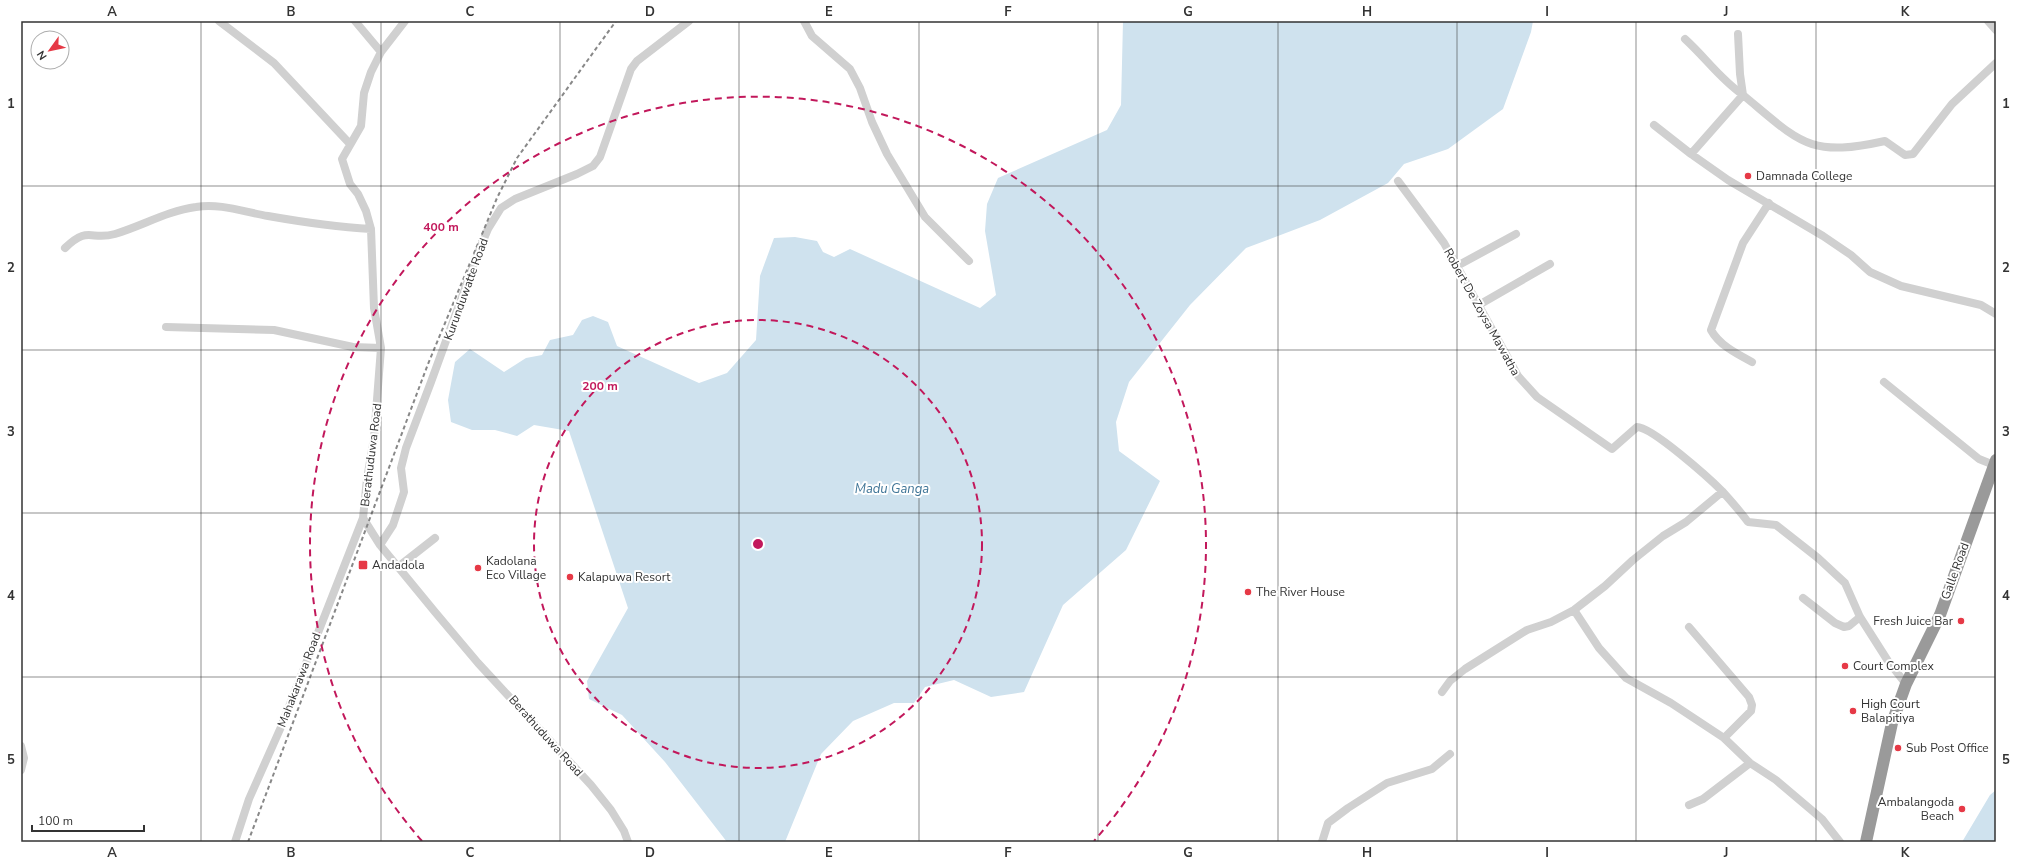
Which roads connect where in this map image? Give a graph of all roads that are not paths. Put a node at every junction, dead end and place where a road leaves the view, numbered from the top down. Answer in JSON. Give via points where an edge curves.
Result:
{"nodes":[{"id":1,"x":219,"y":21,"type":"edge"},
{"id":2,"x":354,"y":21,"type":"edge"},
{"id":3,"x":405,"y":21,"type":"edge"},
{"id":4,"x":689,"y":21,"type":"edge"},
{"id":5,"x":804,"y":21,"type":"edge"},
{"id":6,"x":1988,"y":21,"type":"edge"},
{"id":7,"x":1996,"y":30,"type":"edge"},
{"id":8,"x":1738,"y":34,"type":"dead end"},
{"id":9,"x":1685,"y":39,"type":"dead end"},
{"id":10,"x":381,"y":52,"type":"junction"},
{"id":11,"x":1996,"y":63,"type":"edge"},
{"id":12,"x":1743,"y":95,"type":"junction"},
{"id":13,"x":1654,"y":125,"type":"dead end"},
{"id":14,"x":350,"y":144,"type":"junction"},
{"id":15,"x":1691,"y":154,"type":"junction"},
{"id":16,"x":1398,"y":181,"type":"dead end"},
{"id":17,"x":1769,"y":203,"type":"junction"},
{"id":18,"x":371,"y":229,"type":"junction"},
{"id":19,"x":1516,"y":234,"type":"dead end"},
{"id":20,"x":65,"y":248,"type":"dead end"},
{"id":21,"x":969,"y":261,"type":"dead end"},
{"id":22,"x":1550,"y":264,"type":"dead end"},
{"id":23,"x":1457,"y":266,"type":"junction"},
{"id":24,"x":1477,"y":306,"type":"junction"},
{"id":25,"x":1996,"y":314,"type":"edge"},
{"id":26,"x":166,"y":327,"type":"dead end"},
{"id":27,"x":381,"y":348,"type":"junction"},
{"id":28,"x":1752,"y":362,"type":"dead end"},
{"id":29,"x":1884,"y":382,"type":"dead end"},
{"id":30,"x":1995,"y":463,"type":"edge"},
{"id":31,"x":1722,"y":492,"type":"junction"},
{"id":32,"x":363,"y":518,"type":"junction"},
{"id":33,"x":435,"y":538,"type":"dead end"},
{"id":34,"x":380,"y":545,"type":"junction"},
{"id":35,"x":398,"y":567,"type":"junction"},
{"id":36,"x":1803,"y":598,"type":"dead end"},
{"id":37,"x":1574,"y":610,"type":"junction"},
{"id":38,"x":1860,"y":617,"type":"junction"},
{"id":39,"x":1689,"y":627,"type":"dead end"},
{"id":40,"x":1906,"y":684,"type":"junction"},
{"id":41,"x":1442,"y":692,"type":"dead end"},
{"id":42,"x":1724,"y":738,"type":"junction"},
{"id":43,"x":21,"y":746,"type":"edge"},
{"id":44,"x":1450,"y":754,"type":"dead end"},
{"id":45,"x":1750,"y":763,"type":"junction"},
{"id":46,"x":21,"y":770,"type":"edge"},
{"id":47,"x":1689,"y":805,"type":"dead end"},
{"id":48,"x":235,"y":842,"type":"edge"},
{"id":49,"x":628,"y":842,"type":"edge"},
{"id":50,"x":1322,"y":842,"type":"edge"},
{"id":51,"x":1840,"y":842,"type":"edge"},
{"id":52,"x":1866,"y":842,"type":"edge"}],
"edges":[{"from":1,"to":14,"type":"street","via":[[274,63]]},
{"from":2,"to":10,"type":"street"},
{"from":3,"to":10,"type":"street","name":"Berathuduwa Road"},
{"from":4,"to":34,"type":"street","name":"Kurunduwatte Road","via":[[637,61],[631,69],[600,157],[593,166],[515,199],[501,208],[488,229],[406,448],[402,468],[404,492],[393,524]]},
{"from":5,"to":21,"type":"street","via":[[812,36],[850,69],[887,154],[925,217]]},
{"from":6,"to":7,"type":"street"},
{"from":8,"to":12,"type":"street"},
{"from":9,"to":12,"type":"street","via":[[1702,54],[1725,82]]},
{"from":10,"to":14,"type":"street","name":"Berathuduwa Road","via":[[364,93],[361,126]]},
{"from":11,"to":12,"type":"street","via":[[1952,104],[1913,154],[1905,155],[1885,141],[1840,148],[1820,147],[1804,142],[1787,132]]},
{"from":12,"to":15,"type":"street"},
{"from":13,"to":15,"type":"street"},
{"from":14,"to":18,"type":"street","name":"Berathuduwa Road","via":[[342,159],[350,184],[366,210]]},
{"from":15,"to":17,"type":"street","via":[[1747,192]]},
{"from":16,"to":23,"type":"street","name":"Robert De Zoysa Mawatha","via":[[1444,242]]},
{"from":17,"to":25,"type":"street","via":[[1851,255],[1870,272],[1901,286],[1981,305]]},
{"from":17,"to":28,"type":"street","via":[[1743,243],[1711,330],[1723,344]]},
{"from":18,"to":20,"type":"street","via":[[308,223],[225,207],[197,206],[160,216],[114,234],[84,234]]},
{"from":18,"to":27,"type":"street","name":"Berathuduwa Road","via":[[374,308]]},
{"from":19,"to":23,"type":"street"},
{"from":22,"to":24,"type":"street"},
{"from":23,"to":24,"type":"street","name":"Robert De Zoysa Mawatha"},
{"from":24,"to":31,"type":"street","name":"Robert De Zoysa Mawatha","via":[[1518,376],[1537,397],[1612,449],[1637,427],[1642,427],[1690,462]]},
{"from":26,"to":27,"type":"street","via":[[274,330],[353,347]]},
{"from":27,"to":32,"type":"street","name":"Berathuduwa Road","via":[[374,438]]},
{"from":29,"to":30,"type":"street","via":[[1979,459]]},
{"from":30,"to":40,"type":"highway","name":"Galle Road","via":[[1940,615]]},
{"from":31,"to":37,"type":"street","via":[[1686,522],[1637,556]]},
{"from":31,"to":38,"type":"street","name":"Robert De Zoysa Mawatha","via":[[1748,522],[1776,525],[1818,558],[1845,583]]},
{"from":32,"to":34,"type":"street","name":"Berathuduwa Road"},
{"from":32,"to":48,"type":"street","name":"Mahakarawa Road","via":[[281,727],[249,799]]},
{"from":33,"to":35,"type":"street"},
{"from":34,"to":35,"type":"street","name":"Berathuduwa Road"},
{"from":35,"to":49,"type":"street","name":"Berathuduwa Road","via":[[478,663],[591,785],[611,810]]},
{"from":36,"to":38,"type":"street","via":[[1844,627]]},
{"from":37,"to":41,"type":"street","via":[[1551,622],[1527,630],[1465,669],[1450,681]]},
{"from":37,"to":42,"type":"street","via":[[1599,648],[1626,678],[1671,703]]},
{"from":38,"to":40,"type":"street","name":"Robert De Zoysa Mawatha"},
{"from":39,"to":42,"type":"street","via":[[1752,705],[1751,711]]},
{"from":40,"to":52,"type":"highway","name":"Galle Road","via":[[1890,728]]},
{"from":42,"to":45,"type":"street"},
{"from":43,"to":46,"type":"street","via":[[24,758]]},
{"from":44,"to":50,"type":"street","via":[[1432,769],[1388,783],[1348,808],[1328,823]]},
{"from":45,"to":47,"type":"street","via":[[1703,799]]},
{"from":45,"to":51,"type":"street","via":[[1801,800],[1822,819]]}]}
